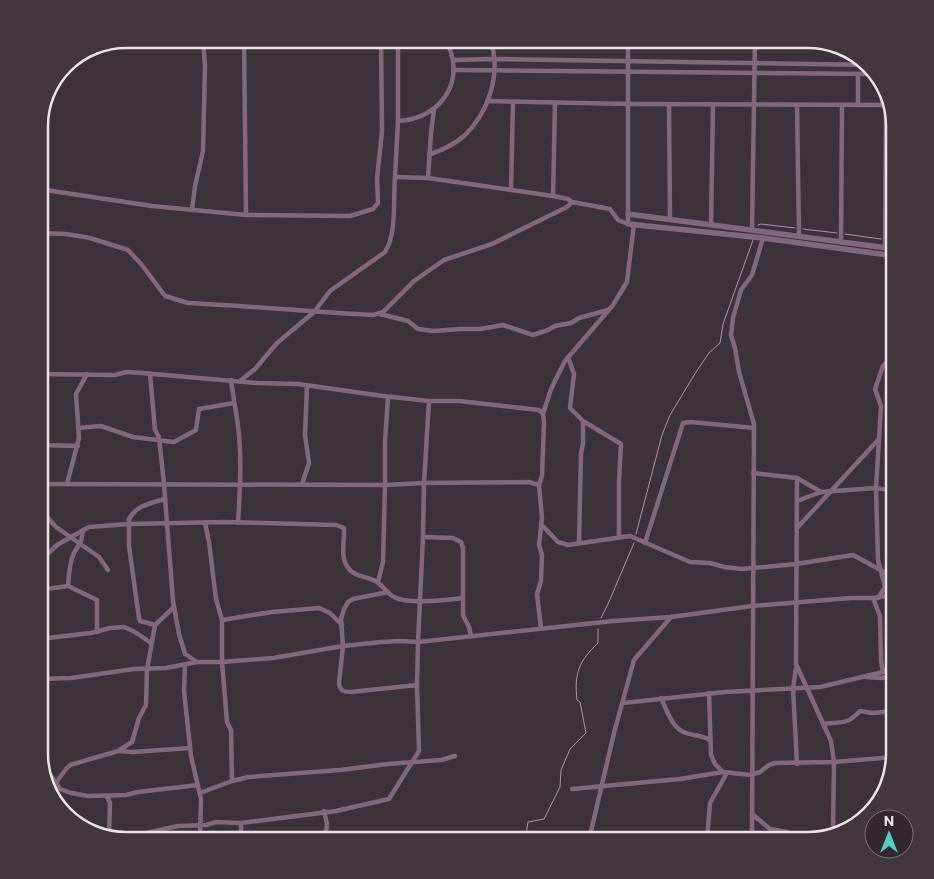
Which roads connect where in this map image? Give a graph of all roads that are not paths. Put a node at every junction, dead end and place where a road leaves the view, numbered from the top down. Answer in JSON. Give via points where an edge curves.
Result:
{"nodes":[{"id":1,"x":203,"y":47,"type":"edge"},
{"id":2,"x":244,"y":47,"type":"edge"},
{"id":3,"x":381,"y":47,"type":"edge"},
{"id":4,"x":398,"y":47,"type":"edge"},
{"id":5,"x":449,"y":47,"type":"edge"},
{"id":6,"x":492,"y":47,"type":"edge"},
{"id":7,"x":628,"y":47,"type":"edge"},
{"id":8,"x":755,"y":47,"type":"edge"},
{"id":9,"x":494,"y":59,"type":"junction"},
{"id":10,"x":454,"y":60,"type":"junction"},
{"id":11,"x":629,"y":61,"type":"junction"},
{"id":12,"x":755,"y":63,"type":"junction"},
{"id":13,"x":857,"y":65,"type":"edge"},
{"id":14,"x":454,"y":70,"type":"junction"},
{"id":15,"x":494,"y":70,"type":"junction"},
{"id":16,"x":628,"y":71,"type":"junction"},
{"id":17,"x":754,"y":72,"type":"junction"},
{"id":18,"x":858,"y":74,"type":"junction"},
{"id":19,"x":867,"y":74,"type":"edge"},
{"id":20,"x":488,"y":102,"type":"junction"},
{"id":21,"x":512,"y":102,"type":"junction"},
{"id":22,"x":555,"y":103,"type":"junction"},
{"id":23,"x":629,"y":104,"type":"junction"},
{"id":24,"x":669,"y":105,"type":"junction"},
{"id":25,"x":713,"y":105,"type":"junction"},
{"id":26,"x":754,"y":105,"type":"junction"},
{"id":27,"x":797,"y":105,"type":"junction"},
{"id":28,"x":842,"y":105,"type":"junction"},
{"id":29,"x":858,"y":105,"type":"junction"},
{"id":30,"x":884,"y":106,"type":"edge"},
{"id":31,"x":434,"y":109,"type":"junction"},
{"id":32,"x":398,"y":121,"type":"junction"},
{"id":33,"x":886,"y":131,"type":"edge"},
{"id":34,"x":429,"y":155,"type":"junction"},
{"id":35,"x":395,"y":177,"type":"junction"},
{"id":36,"x":428,"y":178,"type":"junction"},
{"id":37,"x":511,"y":189,"type":"junction"},
{"id":38,"x":48,"y":190,"type":"edge"},
{"id":39,"x":553,"y":196,"type":"junction"},
{"id":40,"x":572,"y":202,"type":"junction"},
{"id":41,"x":192,"y":210,"type":"junction"},
{"id":42,"x":628,"y":214,"type":"junction"},
{"id":43,"x":246,"y":215,"type":"junction"},
{"id":44,"x":670,"y":220,"type":"junction"},
{"id":45,"x":631,"y":224,"type":"junction"},
{"id":46,"x":711,"y":225,"type":"junction"},
{"id":47,"x":752,"y":230,"type":"junction"},
{"id":48,"x":48,"y":233,"type":"edge"},
{"id":49,"x":799,"y":236,"type":"junction"},
{"id":50,"x":763,"y":238,"type":"junction"},
{"id":51,"x":841,"y":242,"type":"junction"},
{"id":52,"x":885,"y":248,"type":"joint"},
{"id":53,"x":886,"y":255,"type":"edge"},
{"id":54,"x":608,"y":310,"type":"junction"},
{"id":55,"x":314,"y":312,"type":"junction"},
{"id":56,"x":378,"y":313,"type":"junction"},
{"id":57,"x":568,"y":357,"type":"junction"},
{"id":58,"x":886,"y":362,"type":"edge"},
{"id":59,"x":48,"y":374,"type":"edge"},
{"id":60,"x":86,"y":374,"type":"junction"},
{"id":61,"x":150,"y":374,"type":"junction"},
{"id":62,"x":231,"y":380,"type":"junction"},
{"id":63,"x":240,"y":381,"type":"junction"},
{"id":64,"x":307,"y":386,"type":"junction"},
{"id":65,"x":388,"y":397,"type":"junction"},
{"id":66,"x":429,"y":401,"type":"junction"},
{"id":67,"x":234,"y":403,"type":"junction"},
{"id":68,"x":543,"y":414,"type":"junction"},
{"id":69,"x":583,"y":421,"type":"junction"},
{"id":70,"x":78,"y":428,"type":"junction"},
{"id":71,"x":754,"y":428,"type":"junction"},
{"id":72,"x":879,"y":439,"type":"junction"},
{"id":73,"x":159,"y":441,"type":"junction"},
{"id":74,"x":48,"y":446,"type":"edge"},
{"id":75,"x":78,"y":446,"type":"junction"},
{"id":76,"x":753,"y":473,"type":"junction"},
{"id":77,"x":797,"y":478,"type":"junction"},
{"id":78,"x":424,"y":483,"type":"junction"},
{"id":79,"x":48,"y":484,"type":"edge"},
{"id":80,"x":67,"y":484,"type":"junction"},
{"id":81,"x":164,"y":484,"type":"junction"},
{"id":82,"x":241,"y":484,"type":"junction"},
{"id":83,"x":302,"y":484,"type":"junction"},
{"id":84,"x":385,"y":485,"type":"junction"},
{"id":85,"x":540,"y":485,"type":"junction"},
{"id":86,"x":876,"y":488,"type":"junction"},
{"id":87,"x":886,"y":490,"type":"edge"},
{"id":88,"x":821,"y":492,"type":"junction"},
{"id":89,"x":832,"y":492,"type":"junction"},
{"id":90,"x":165,"y":499,"type":"junction"},
{"id":91,"x":797,"y":501,"type":"junction"},
{"id":92,"x":48,"y":519,"type":"edge"},
{"id":93,"x":238,"y":522,"type":"junction"},
{"id":94,"x":205,"y":523,"type":"junction"},
{"id":95,"x":129,"y":524,"type":"junction"},
{"id":96,"x":167,"y":524,"type":"junction"},
{"id":97,"x":541,"y":524,"type":"junction"},
{"id":98,"x":796,"y":528,"type":"junction"},
{"id":99,"x":83,"y":530,"type":"junction"},
{"id":100,"x":71,"y":537,"type":"junction"},
{"id":101,"x":424,"y":537,"type":"junction"},
{"id":102,"x":619,"y":537,"type":"junction"},
{"id":103,"x":81,"y":543,"type":"junction"},
{"id":104,"x":579,"y":543,"type":"junction"},
{"id":105,"x":645,"y":543,"type":"junction"},
{"id":106,"x":48,"y":554,"type":"edge"},
{"id":107,"x":796,"y":564,"type":"junction"},
{"id":108,"x":752,"y":569,"type":"junction"},
{"id":109,"x":108,"y":570,"type":"dead end"},
{"id":110,"x":881,"y":570,"type":"junction"},
{"id":111,"x":886,"y":573,"type":"edge"},
{"id":112,"x":378,"y":582,"type":"junction"},
{"id":113,"x":68,"y":586,"type":"junction"},
{"id":114,"x":48,"y":589,"type":"edge"},
{"id":115,"x":388,"y":592,"type":"junction"},
{"id":116,"x":886,"y":596,"type":"edge"},
{"id":117,"x":463,"y":598,"type":"junction"},
{"id":118,"x":876,"y":598,"type":"junction"},
{"id":119,"x":421,"y":601,"type":"junction"},
{"id":120,"x":795,"y":602,"type":"junction"},
{"id":121,"x":752,"y":606,"type":"junction"},
{"id":122,"x":174,"y":607,"type":"junction"},
{"id":123,"x":670,"y":617,"type":"junction"},
{"id":124,"x":222,"y":620,"type":"junction"},
{"id":125,"x":155,"y":625,"type":"junction"},
{"id":126,"x":342,"y":625,"type":"junction"},
{"id":127,"x":541,"y":628,"type":"junction"},
{"id":128,"x":96,"y":632,"type":"junction"},
{"id":129,"x":471,"y":636,"type":"junction"},
{"id":130,"x":48,"y":638,"type":"edge"},
{"id":131,"x":418,"y":642,"type":"junction"},
{"id":132,"x":151,"y":643,"type":"junction"},
{"id":133,"x":343,"y":646,"type":"junction"},
{"id":134,"x":197,"y":662,"type":"junction"},
{"id":135,"x":222,"y":662,"type":"junction"},
{"id":136,"x":796,"y":664,"type":"junction"},
{"id":137,"x":185,"y":665,"type":"junction"},
{"id":138,"x":147,"y":670,"type":"junction"},
{"id":139,"x":886,"y":670,"type":"edge"},
{"id":140,"x":883,"y":672,"type":"junction"},
{"id":141,"x":862,"y":676,"type":"junction"},
{"id":142,"x":886,"y":677,"type":"edge"},
{"id":143,"x":48,"y":679,"type":"edge"},
{"id":144,"x":417,"y":685,"type":"junction"},
{"id":145,"x":808,"y":687,"type":"junction"},
{"id":146,"x":792,"y":688,"type":"junction"},
{"id":147,"x":752,"y":690,"type":"junction"},
{"id":148,"x":709,"y":694,"type":"junction"},
{"id":149,"x":661,"y":698,"type":"junction"},
{"id":150,"x":622,"y":703,"type":"junction"},
{"id":151,"x":886,"y":712,"type":"edge"},
{"id":152,"x":824,"y":724,"type":"junction"},
{"id":153,"x":710,"y":740,"type":"junction"},
{"id":154,"x":190,"y":748,"type":"junction"},
{"id":155,"x":118,"y":751,"type":"junction"},
{"id":156,"x":455,"y":756,"type":"dead end"},
{"id":157,"x":886,"y":758,"type":"edge"},
{"id":158,"x":412,"y":762,"type":"junction"},
{"id":159,"x":834,"y":762,"type":"junction"},
{"id":160,"x":796,"y":764,"type":"junction"},
{"id":161,"x":725,"y":773,"type":"junction"},
{"id":162,"x":752,"y":774,"type":"junction"},
{"id":163,"x":51,"y":776,"type":"edge"},
{"id":164,"x":232,"y":781,"type":"junction"},
{"id":165,"x":56,"y":783,"type":"junction"},
{"id":166,"x":198,"y":785,"type":"junction"},
{"id":167,"x":602,"y":786,"type":"junction"},
{"id":168,"x":572,"y":789,"type":"dead end"},
{"id":169,"x":200,"y":793,"type":"junction"},
{"id":170,"x":108,"y":796,"type":"junction"},
{"id":171,"x":324,"y":812,"type":"junction"},
{"id":172,"x":752,"y":814,"type":"junction"},
{"id":173,"x":241,"y":823,"type":"junction"},
{"id":174,"x":200,"y":825,"type":"junction"},
{"id":175,"x":833,"y":827,"type":"edge"},
{"id":176,"x":108,"y":829,"type":"edge"},
{"id":177,"x":151,"y":832,"type":"edge"},
{"id":178,"x":200,"y":832,"type":"edge"},
{"id":179,"x":241,"y":832,"type":"edge"},
{"id":180,"x":326,"y":832,"type":"edge"},
{"id":181,"x":591,"y":832,"type":"edge"},
{"id":182,"x":708,"y":832,"type":"edge"},
{"id":183,"x":752,"y":832,"type":"edge"},
{"id":184,"x":787,"y":832,"type":"edge"}],
"edges":[{"from":1,"to":41,"type":"street","via":[[203,151]]},
{"from":2,"to":43,"type":"street"},
{"from":3,"to":43,"type":"street","via":[[382,131],[378,203],[373,209],[350,216]]},
{"from":4,"to":32,"type":"street"},
{"from":5,"to":10,"type":"street"},
{"from":6,"to":9,"type":"street"},
{"from":7,"to":11,"type":"street"},
{"from":8,"to":12,"type":"street"},
{"from":9,"to":10,"type":"street"},
{"from":9,"to":11,"type":"street"},
{"from":9,"to":15,"type":"street"},
{"from":10,"to":14,"type":"street"},
{"from":11,"to":12,"type":"street"},
{"from":11,"to":16,"type":"street"},
{"from":12,"to":13,"type":"street"},
{"from":12,"to":17,"type":"street"},
{"from":14,"to":15,"type":"street"},
{"from":14,"to":31,"type":"street","via":[[448,93]]},
{"from":15,"to":16,"type":"street"},
{"from":15,"to":20,"type":"street"},
{"from":16,"to":17,"type":"street"},
{"from":16,"to":23,"type":"street"},
{"from":17,"to":18,"type":"street"},
{"from":17,"to":26,"type":"street"},
{"from":18,"to":19,"type":"street"},
{"from":18,"to":29,"type":"street"},
{"from":20,"to":21,"type":"street"},
{"from":20,"to":34,"type":"street","via":[[463,137]]},
{"from":21,"to":22,"type":"street"},
{"from":21,"to":37,"type":"street"},
{"from":22,"to":23,"type":"street"},
{"from":22,"to":39,"type":"street"},
{"from":23,"to":24,"type":"street"},
{"from":23,"to":42,"type":"street"},
{"from":24,"to":25,"type":"street"},
{"from":24,"to":44,"type":"street"},
{"from":25,"to":26,"type":"street"},
{"from":25,"to":46,"type":"street"},
{"from":26,"to":27,"type":"street"},
{"from":26,"to":47,"type":"street"},
{"from":27,"to":28,"type":"street"},
{"from":27,"to":49,"type":"street"},
{"from":28,"to":29,"type":"street"},
{"from":28,"to":51,"type":"street"},
{"from":29,"to":30,"type":"street"},
{"from":31,"to":32,"type":"street","via":[[409,120]]},
{"from":31,"to":34,"type":"street"},
{"from":32,"to":35,"type":"street"},
{"from":33,"to":52,"type":"street"},
{"from":34,"to":36,"type":"street"},
{"from":35,"to":36,"type":"street"},
{"from":35,"to":55,"type":"street","via":[[389,246],[330,291]]},
{"from":36,"to":37,"type":"street"},
{"from":37,"to":39,"type":"street"},
{"from":38,"to":41,"type":"street"},
{"from":39,"to":40,"type":"street"},
{"from":40,"to":45,"type":"street","via":[[610,209],[618,220]]},
{"from":40,"to":56,"type":"street","via":[[492,244],[444,260]]},
{"from":41,"to":43,"type":"street"},
{"from":42,"to":44,"type":"street"},
{"from":42,"to":45,"type":"street"},
{"from":44,"to":46,"type":"street"},
{"from":45,"to":50,"type":"street"},
{"from":45,"to":54,"type":"street","via":[[627,282]]},
{"from":46,"to":47,"type":"street"},
{"from":47,"to":49,"type":"street"},
{"from":48,"to":55,"type":"street","via":[[90,238],[128,250],[165,296],[176,300]]},
{"from":49,"to":51,"type":"street"},
{"from":50,"to":53,"type":"street"},
{"from":50,"to":71,"type":"street","via":[[752,275],[741,290],[731,335]]},
{"from":51,"to":52,"type":"street"},
{"from":54,"to":56,"type":"street","via":[[533,335],[503,325],[480,330],[418,329],[408,321]]},
{"from":54,"to":57,"type":"street"},
{"from":55,"to":56,"type":"street"},
{"from":55,"to":63,"type":"street","via":[[277,343],[256,369]]},
{"from":57,"to":68,"type":"street","via":[[551,389]]},
{"from":57,"to":69,"type":"street","via":[[574,374],[570,408]]},
{"from":58,"to":72,"type":"street","via":[[875,389],[881,406]]},
{"from":59,"to":60,"type":"street"},
{"from":60,"to":61,"type":"street"},
{"from":60,"to":70,"type":"street","via":[[76,394]]},
{"from":61,"to":62,"type":"street"},
{"from":61,"to":73,"type":"street"},
{"from":62,"to":63,"type":"street"},
{"from":62,"to":67,"type":"street"},
{"from":63,"to":64,"type":"street"},
{"from":64,"to":65,"type":"street"},
{"from":64,"to":83,"type":"street","via":[[305,435],[308,463]]},
{"from":65,"to":66,"type":"street"},
{"from":65,"to":84,"type":"street"},
{"from":66,"to":68,"type":"street","via":[[504,405],[540,410]]},
{"from":66,"to":78,"type":"street"},
{"from":67,"to":73,"type":"street","via":[[199,409],[196,430],[174,442]]},
{"from":67,"to":82,"type":"street"},
{"from":68,"to":85,"type":"street"},
{"from":69,"to":102,"type":"street","via":[[621,444]]},
{"from":69,"to":104,"type":"street"},
{"from":70,"to":73,"type":"street","via":[[101,426],[133,437]]},
{"from":70,"to":75,"type":"street"},
{"from":71,"to":76,"type":"street"},
{"from":71,"to":105,"type":"street","via":[[683,423]]},
{"from":72,"to":86,"type":"street"},
{"from":72,"to":89,"type":"street"},
{"from":73,"to":81,"type":"street"},
{"from":74,"to":75,"type":"street"},
{"from":75,"to":80,"type":"street"},
{"from":76,"to":77,"type":"street"},
{"from":76,"to":108,"type":"street"},
{"from":77,"to":88,"type":"street"},
{"from":77,"to":91,"type":"street"},
{"from":78,"to":84,"type":"street"},
{"from":78,"to":85,"type":"street","via":[[529,482]]},
{"from":78,"to":101,"type":"street"},
{"from":79,"to":80,"type":"street"},
{"from":80,"to":81,"type":"street"},
{"from":81,"to":82,"type":"street"},
{"from":81,"to":90,"type":"street"},
{"from":82,"to":83,"type":"street"},
{"from":82,"to":93,"type":"street"},
{"from":83,"to":84,"type":"street"},
{"from":84,"to":112,"type":"street","via":[[383,562]]},
{"from":85,"to":97,"type":"street"},
{"from":86,"to":87,"type":"street"},
{"from":86,"to":89,"type":"street"},
{"from":86,"to":110,"type":"street"},
{"from":88,"to":89,"type":"street"},
{"from":88,"to":91,"type":"street"},
{"from":89,"to":98,"type":"street"},
{"from":90,"to":95,"type":"street","via":[[137,508]]},
{"from":90,"to":96,"type":"street"},
{"from":91,"to":98,"type":"street"},
{"from":92,"to":100,"type":"street"},
{"from":93,"to":94,"type":"street"},
{"from":93,"to":112,"type":"street","via":[[341,526],[344,528],[346,565],[356,574]]},
{"from":94,"to":96,"type":"street"},
{"from":94,"to":124,"type":"street"},
{"from":95,"to":96,"type":"street"},
{"from":95,"to":99,"type":"street"},
{"from":95,"to":125,"type":"street","via":[[139,618],[144,623]]},
{"from":96,"to":122,"type":"street"},
{"from":97,"to":104,"type":"street","via":[[558,542],[568,545]]},
{"from":97,"to":127,"type":"street","via":[[541,581],[537,594]]},
{"from":98,"to":107,"type":"street"},
{"from":99,"to":100,"type":"street"},
{"from":99,"to":103,"type":"street"},
{"from":100,"to":103,"type":"street"},
{"from":100,"to":106,"type":"street"},
{"from":101,"to":117,"type":"street","via":[[453,538],[461,542]]},
{"from":101,"to":119,"type":"street"},
{"from":102,"to":104,"type":"street"},
{"from":102,"to":105,"type":"street","via":[[630,536]]},
{"from":103,"to":109,"type":"street","via":[[99,557]]},
{"from":103,"to":113,"type":"street","via":[[74,554]]},
{"from":105,"to":108,"type":"street","via":[[690,562]]},
{"from":107,"to":108,"type":"street"},
{"from":107,"to":110,"type":"street","via":[[853,555]]},
{"from":107,"to":120,"type":"street"},
{"from":108,"to":121,"type":"street"},
{"from":110,"to":111,"type":"street"},
{"from":110,"to":118,"type":"street","via":[[885,587]]},
{"from":112,"to":115,"type":"street"},
{"from":113,"to":114,"type":"street"},
{"from":113,"to":128,"type":"street","via":[[96,600]]},
{"from":115,"to":119,"type":"street","via":[[400,599]]},
{"from":115,"to":126,"type":"street","via":[[348,602]]},
{"from":116,"to":118,"type":"street"},
{"from":117,"to":119,"type":"street"},
{"from":117,"to":129,"type":"street","via":[[463,615]]},
{"from":118,"to":120,"type":"street"},
{"from":118,"to":140,"type":"street"},
{"from":119,"to":131,"type":"street"},
{"from":120,"to":121,"type":"street"},
{"from":120,"to":136,"type":"street"},
{"from":121,"to":123,"type":"street"},
{"from":121,"to":147,"type":"street"},
{"from":122,"to":125,"type":"street"},
{"from":122,"to":134,"type":"street","via":[[185,654]]},
{"from":123,"to":127,"type":"street"},
{"from":123,"to":150,"type":"street","via":[[634,660]]},
{"from":124,"to":126,"type":"street","via":[[320,608]]},
{"from":124,"to":135,"type":"street"},
{"from":125,"to":132,"type":"street"},
{"from":126,"to":133,"type":"street"},
{"from":127,"to":129,"type":"street"},
{"from":128,"to":130,"type":"street"},
{"from":128,"to":132,"type":"street","via":[[124,627]]},
{"from":129,"to":131,"type":"street"},
{"from":131,"to":133,"type":"street","via":[[400,640]]},
{"from":131,"to":144,"type":"street"},
{"from":132,"to":138,"type":"street"},
{"from":133,"to":135,"type":"street","via":[[273,658]]},
{"from":133,"to":144,"type":"street","via":[[339,684],[344,692]]},
{"from":134,"to":135,"type":"street"},
{"from":134,"to":137,"type":"street"},
{"from":135,"to":164,"type":"street","via":[[227,722],[231,730]]},
{"from":136,"to":145,"type":"street"},
{"from":136,"to":146,"type":"street"},
{"from":137,"to":138,"type":"street"},
{"from":137,"to":154,"type":"street","via":[[184,691]]},
{"from":138,"to":143,"type":"street"},
{"from":138,"to":155,"type":"street","via":[[146,705],[132,742]]},
{"from":139,"to":140,"type":"street"},
{"from":140,"to":141,"type":"street"},
{"from":141,"to":142,"type":"street"},
{"from":141,"to":145,"type":"street"},
{"from":144,"to":158,"type":"street","via":[[419,751]]},
{"from":145,"to":146,"type":"street"},
{"from":145,"to":152,"type":"street"},
{"from":146,"to":147,"type":"street"},
{"from":146,"to":160,"type":"street"},
{"from":147,"to":148,"type":"street"},
{"from":147,"to":162,"type":"street"},
{"from":148,"to":149,"type":"street"},
{"from":148,"to":153,"type":"street"},
{"from":149,"to":150,"type":"street"},
{"from":149,"to":153,"type":"street","via":[[678,729]]},
{"from":150,"to":167,"type":"street"},
{"from":151,"to":152,"type":"street","via":[[860,711],[848,722]]},
{"from":152,"to":159,"type":"street"},
{"from":153,"to":161,"type":"street","via":[[715,764]]},
{"from":154,"to":155,"type":"street"},
{"from":154,"to":166,"type":"street"},
{"from":155,"to":165,"type":"street","via":[[70,765]]},
{"from":156,"to":158,"type":"street"},
{"from":157,"to":159,"type":"street"},
{"from":158,"to":164,"type":"street"},
{"from":158,"to":171,"type":"street","via":[[389,800]]},
{"from":159,"to":160,"type":"street"},
{"from":159,"to":175,"type":"street"},
{"from":160,"to":162,"type":"street","via":[[775,763]]},
{"from":161,"to":162,"type":"street"},
{"from":161,"to":167,"type":"street"},
{"from":161,"to":182,"type":"street","via":[[710,803]]},
{"from":162,"to":172,"type":"street"},
{"from":163,"to":165,"type":"street"},
{"from":164,"to":169,"type":"street"},
{"from":165,"to":170,"type":"street","via":[[71,794]]},
{"from":166,"to":169,"type":"street"},
{"from":166,"to":170,"type":"street"},
{"from":167,"to":168,"type":"street"},
{"from":167,"to":181,"type":"street"},
{"from":169,"to":174,"type":"street"},
{"from":170,"to":176,"type":"street"},
{"from":171,"to":173,"type":"street"},
{"from":171,"to":180,"type":"street"},
{"from":172,"to":183,"type":"street"},
{"from":172,"to":184,"type":"street","via":[[770,829]]},
{"from":173,"to":174,"type":"street"},
{"from":173,"to":179,"type":"street"},
{"from":174,"to":177,"type":"street"},
{"from":174,"to":178,"type":"street"}]}
